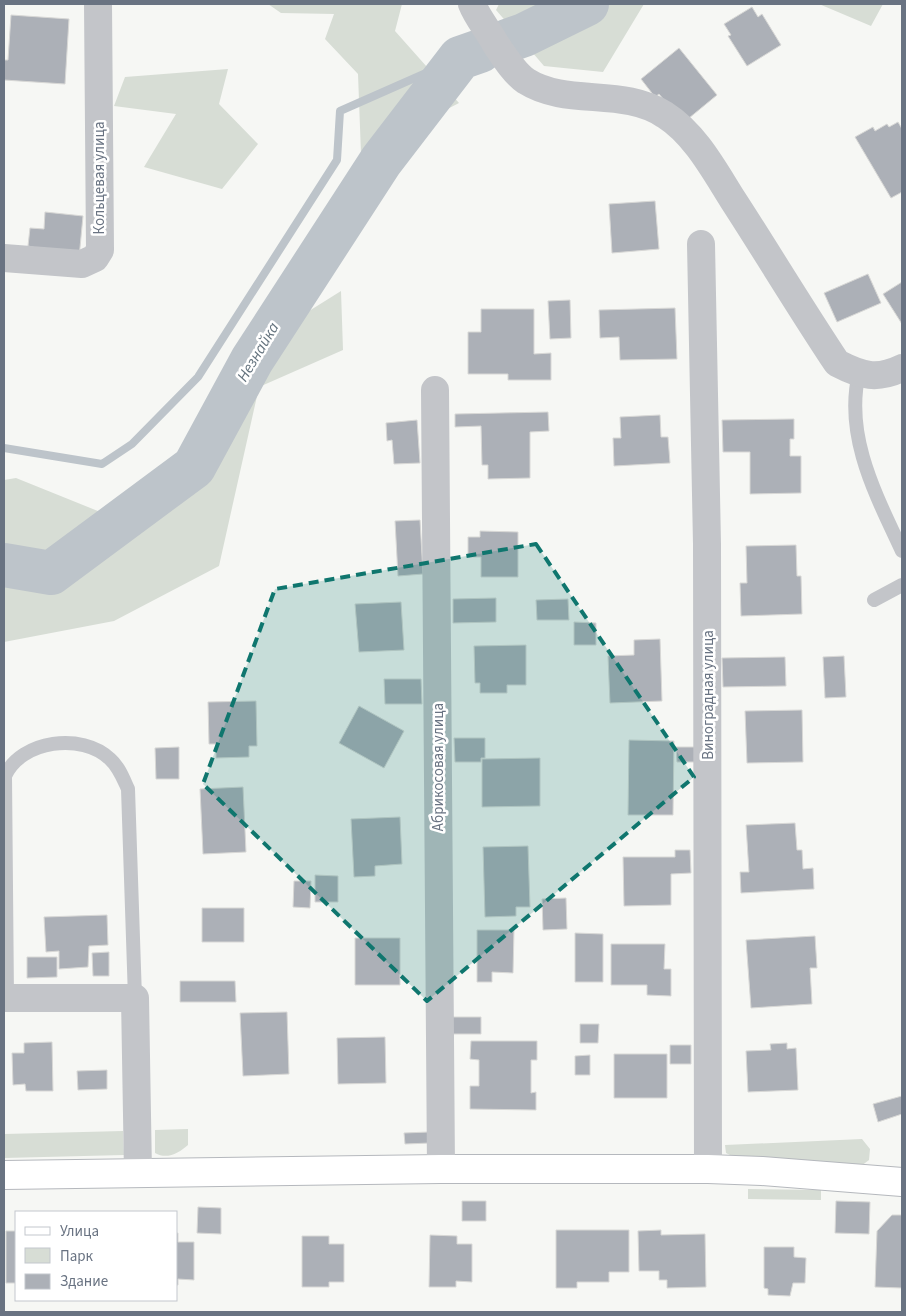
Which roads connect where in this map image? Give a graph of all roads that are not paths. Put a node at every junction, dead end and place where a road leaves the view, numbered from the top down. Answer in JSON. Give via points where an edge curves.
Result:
{"nodes":[{"id":1,"x":98,"y":4,"type":"edge"},
{"id":2,"x":472,"y":4,"type":"edge"},
{"id":3,"x":701,"y":244,"type":"dead end"},
{"id":4,"x":4,"y":258,"type":"edge"},
{"id":5,"x":902,"y":368,"type":"edge"},
{"id":6,"x":859,"y":373,"type":"junction"},
{"id":7,"x":435,"y":390,"type":"dead end"},
{"id":8,"x":902,"y":551,"type":"edge"},
{"id":9,"x":902,"y":585,"type":"edge"},
{"id":10,"x":874,"y":600,"type":"dead end"},
{"id":11,"x":6,"y":998,"type":"edge"},
{"id":12,"x":135,"y":998,"type":"junction"},
{"id":13,"x":441,"y":1157,"type":"junction"},
{"id":14,"x":708,"y":1158,"type":"junction"},
{"id":15,"x":138,"y":1174,"type":"junction"},
{"id":16,"x":4,"y":1175,"type":"edge"},
{"id":17,"x":902,"y":1182,"type":"edge"}],
"edges":[{"from":1,"to":4,"type":"street","name":"Кольцевая улица","via":[[100,250],[95,258],[82,264]]},
{"from":2,"to":6,"type":"street","via":[[502,53],[524,80],[558,92],[646,105],[664,114],[685,132],[710,164],[837,363]]},
{"from":3,"to":14,"type":"street","name":"Виноградная улица","via":[[707,544]]},
{"from":5,"to":6,"type":"street","via":[[888,375]]},
{"from":6,"to":8,"type":"lane","via":[[855,390],[856,434],[871,484]]},
{"from":7,"to":13,"type":"street","name":"Абрикосовая улица"},
{"from":9,"to":10,"type":"lane"},
{"from":11,"to":12,"type":"street"},
{"from":11,"to":12,"type":"lane","via":[[5,776],[14,761],[30,751],[71,743],[91,747],[109,758],[128,789]]},
{"from":12,"to":15,"type":"street"},
{"from":13,"to":14,"type":"street"},
{"from":13,"to":15,"type":"street"},
{"from":14,"to":17,"type":"street","via":[[762,1171]]},
{"from":15,"to":16,"type":"street"}]}
